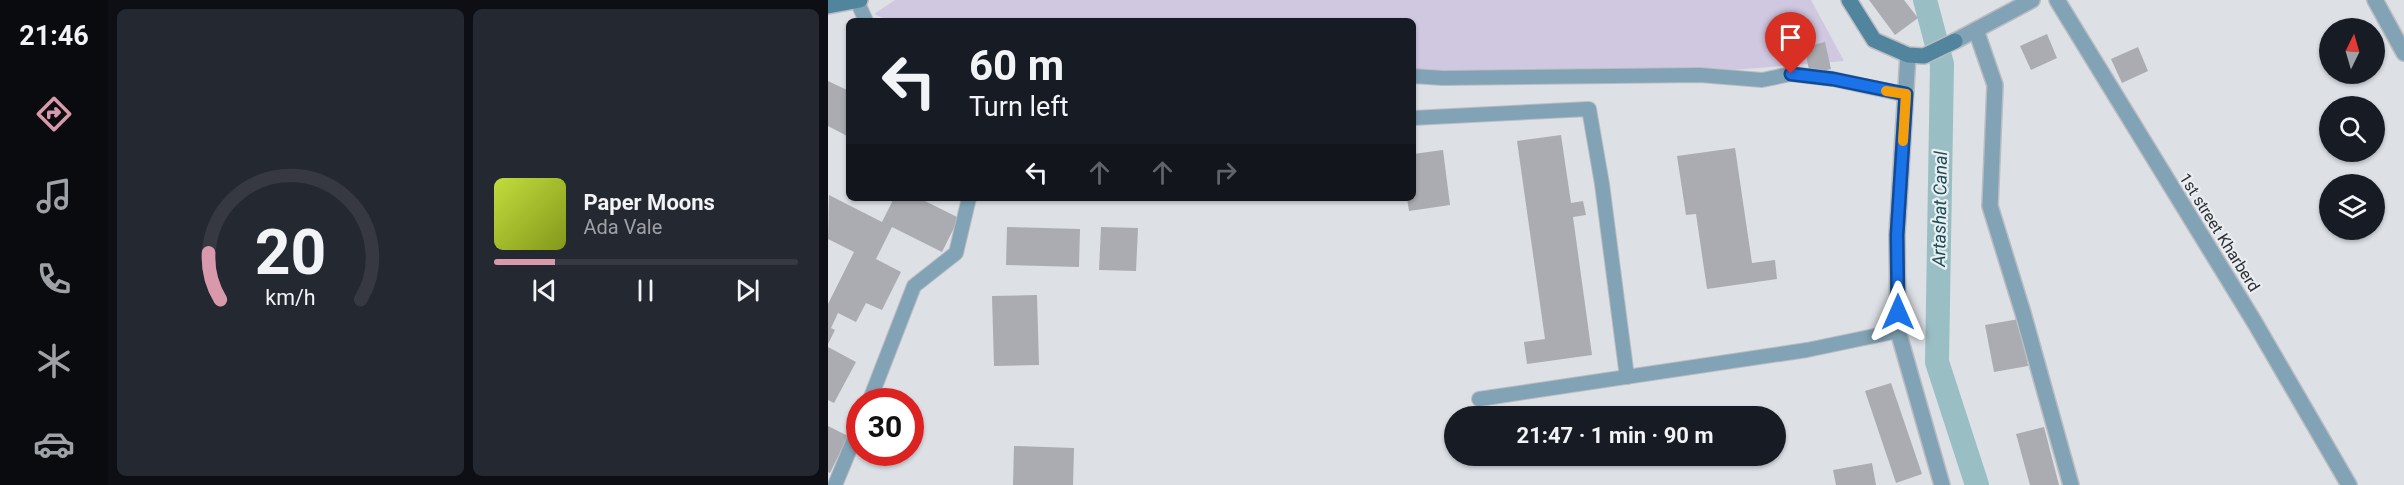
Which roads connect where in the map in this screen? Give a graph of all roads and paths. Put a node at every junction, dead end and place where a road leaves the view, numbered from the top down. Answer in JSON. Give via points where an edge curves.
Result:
{"nodes":[{"id":1,"x":858,"y":0,"type":"edge"},
{"id":2,"x":1849,"y":0,"type":"edge"},
{"id":3,"x":2032,"y":0,"type":"edge"},
{"id":4,"x":2057,"y":0,"type":"edge"},
{"id":5,"x":2375,"y":0,"type":"edge"},
{"id":6,"x":828,"y":6,"type":"edge"},
{"id":7,"x":865,"y":18,"type":"edge"},
{"id":8,"x":1976,"y":30,"type":"junction"},
{"id":9,"x":1955,"y":41,"type":"joint"},
{"id":10,"x":2404,"y":53,"type":"edge"},
{"id":11,"x":1908,"y":55,"type":"junction"},
{"id":12,"x":1416,"y":75,"type":"edge"},
{"id":13,"x":1906,"y":94,"type":"junction"},
{"id":14,"x":1416,"y":118,"type":"edge"},
{"id":15,"x":968,"y":201,"type":"edge"},
{"id":16,"x":1898,"y":331,"type":"junction"},
{"id":17,"x":1627,"y":377,"type":"junction"},
{"id":18,"x":874,"y":388,"type":"edge"},
{"id":19,"x":1479,"y":399,"type":"dead end"},
{"id":20,"x":846,"y":459,"type":"edge"},
{"id":21,"x":835,"y":485,"type":"edge"},
{"id":22,"x":1942,"y":485,"type":"edge"},
{"id":23,"x":2071,"y":485,"type":"edge"},
{"id":24,"x":2349,"y":485,"type":"edge"}],
"edges":[{"from":1,"to":6,"type":"main road"},
{"from":1,"to":7,"type":"lane"},
{"from":2,"to":11,"type":"main road","via":[[1874,40]]},
{"from":3,"to":8,"type":"street"},
{"from":4,"to":24,"type":"street","name":"1st street Kharberd","via":[[2255,323]]},
{"from":5,"to":10,"type":"street"},
{"from":8,"to":9,"type":"street"},
{"from":8,"to":23,"type":"street","via":[[1995,86],[1990,206]]},
{"from":9,"to":11,"type":"main road","via":[[1924,56]]},
{"from":11,"to":13,"type":"street"},
{"from":12,"to":13,"type":"lane","via":[[1700,75],[1762,80],[1791,74]]},
{"from":13,"to":16,"type":"street","via":[[1897,235]]},
{"from":14,"to":17,"type":"lane","via":[[1589,109]]},
{"from":15,"to":18,"type":"lane","via":[[956,253],[914,286]]},
{"from":16,"to":17,"type":"lane","via":[[1807,350]]},
{"from":16,"to":22,"type":"street"},
{"from":17,"to":19,"type":"lane"},
{"from":20,"to":21,"type":"lane"}]}
